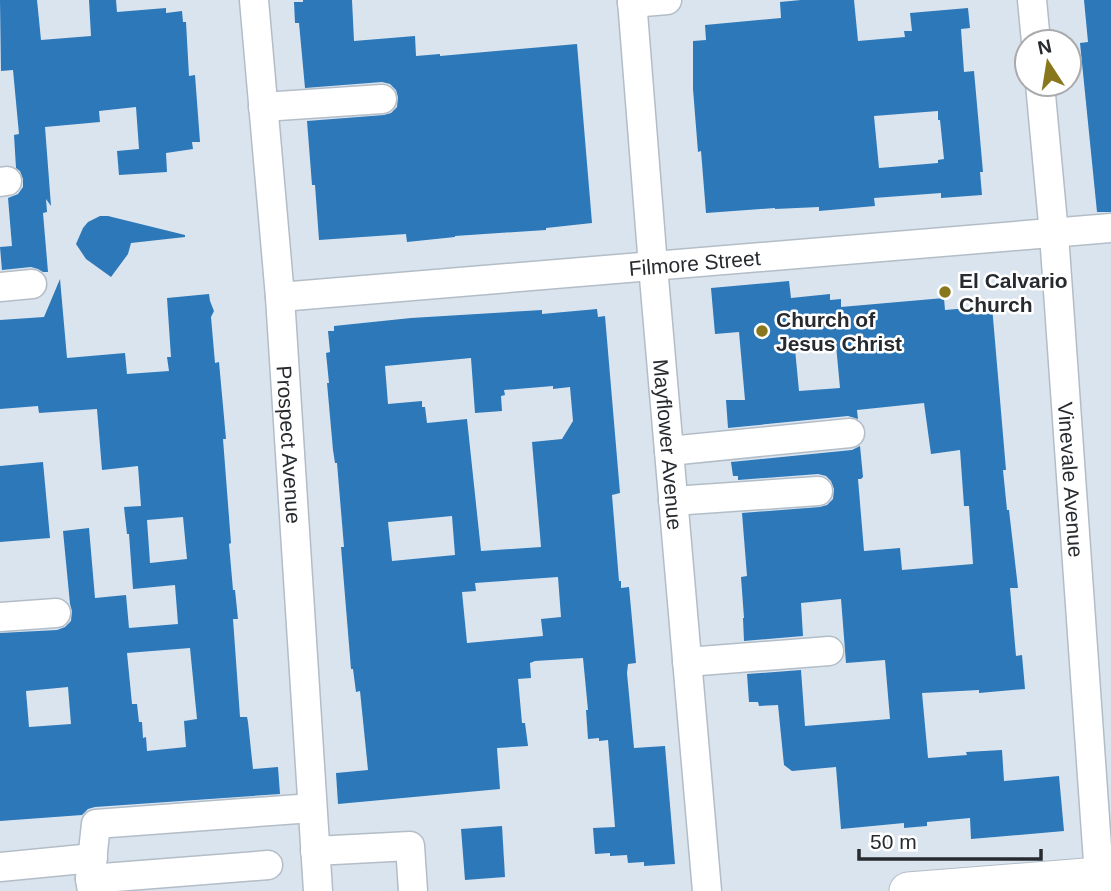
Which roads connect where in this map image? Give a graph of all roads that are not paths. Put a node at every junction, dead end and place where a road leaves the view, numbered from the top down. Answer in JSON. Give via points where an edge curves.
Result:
{"nodes":[{"id":1,"x":254,"y":0,"type":"edge"},
{"id":2,"x":667,"y":0,"type":"edge"},
{"id":3,"x":1032,"y":0,"type":"edge"},
{"id":4,"x":632,"y":2,"type":"edge"},
{"id":5,"x":1035,"y":28,"type":"edge"},
{"id":6,"x":1041,"y":98,"type":"edge"},
{"id":7,"x":382,"y":99,"type":"dead end"},
{"id":8,"x":263,"y":107,"type":"junction"},
{"id":9,"x":1111,"y":228,"type":"edge"},
{"id":10,"x":1054,"y":234,"type":"junction"},
{"id":11,"x":653,"y":267,"type":"junction"},
{"id":12,"x":32,"y":284,"type":"dead end"},
{"id":13,"x":0,"y":287,"type":"edge"},
{"id":14,"x":280,"y":297,"type":"junction"},
{"id":15,"x":850,"y":433,"type":"dead end"},
{"id":16,"x":669,"y":451,"type":"junction"},
{"id":17,"x":818,"y":491,"type":"dead end"},
{"id":18,"x":673,"y":501,"type":"junction"},
{"id":19,"x":56,"y":613,"type":"dead end"},
{"id":20,"x":0,"y":617,"type":"edge"},
{"id":21,"x":830,"y":651,"type":"dead end"},
{"id":22,"x":687,"y":662,"type":"junction"},
{"id":23,"x":312,"y":808,"type":"junction"},
{"id":24,"x":316,"y":852,"type":"junction"},
{"id":25,"x":268,"y":865,"type":"dead end"},
{"id":26,"x":0,"y":867,"type":"edge"},
{"id":27,"x":92,"y":876,"type":"edge"},
{"id":28,"x":1094,"y":879,"type":"edge"},
{"id":29,"x":949,"y":889,"type":"edge"},
{"id":30,"x":318,"y":891,"type":"edge"},
{"id":31,"x":413,"y":891,"type":"edge"},
{"id":32,"x":707,"y":891,"type":"edge"},
{"id":33,"x":908,"y":891,"type":"edge"}],
"edges":[{"from":1,"to":8,"type":"street","name":"Prospect Avenue"},
{"from":2,"to":4,"type":"street"},
{"from":3,"to":5,"type":"street"},
{"from":4,"to":11,"type":"street","name":"Mayflower Avenue"},
{"from":6,"to":10,"type":"street","name":"Vinevale Avenue"},
{"from":7,"to":8,"type":"street"},
{"from":8,"to":14,"type":"street","name":"Prospect Avenue"},
{"from":9,"to":10,"type":"street","name":"Filmore Street"},
{"from":10,"to":11,"type":"street","name":"Filmore Street"},
{"from":10,"to":28,"type":"street","name":"Vinevale Avenue"},
{"from":11,"to":14,"type":"street","name":"Filmore Street"},
{"from":11,"to":16,"type":"street","name":"Mayflower Avenue"},
{"from":12,"to":13,"type":"street"},
{"from":14,"to":23,"type":"street","name":"Prospect Avenue"},
{"from":15,"to":16,"type":"street"},
{"from":16,"to":18,"type":"street","name":"Mayflower Avenue"},
{"from":17,"to":18,"type":"street"},
{"from":18,"to":22,"type":"street","name":"Mayflower Avenue"},
{"from":19,"to":20,"type":"street"},
{"from":21,"to":22,"type":"street"},
{"from":22,"to":32,"type":"street","name":"Mayflower Avenue"},
{"from":23,"to":24,"type":"street","name":"Prospect Avenue"},
{"from":23,"to":27,"type":"street","via":[[96,824]]},
{"from":24,"to":30,"type":"street","name":"Prospect Avenue"},
{"from":24,"to":31,"type":"street","via":[[410,846]]},
{"from":25,"to":27,"type":"street"},
{"from":26,"to":27,"type":"street"},
{"from":28,"to":29,"type":"main road"},
{"from":29,"to":33,"type":"main road"}]}
